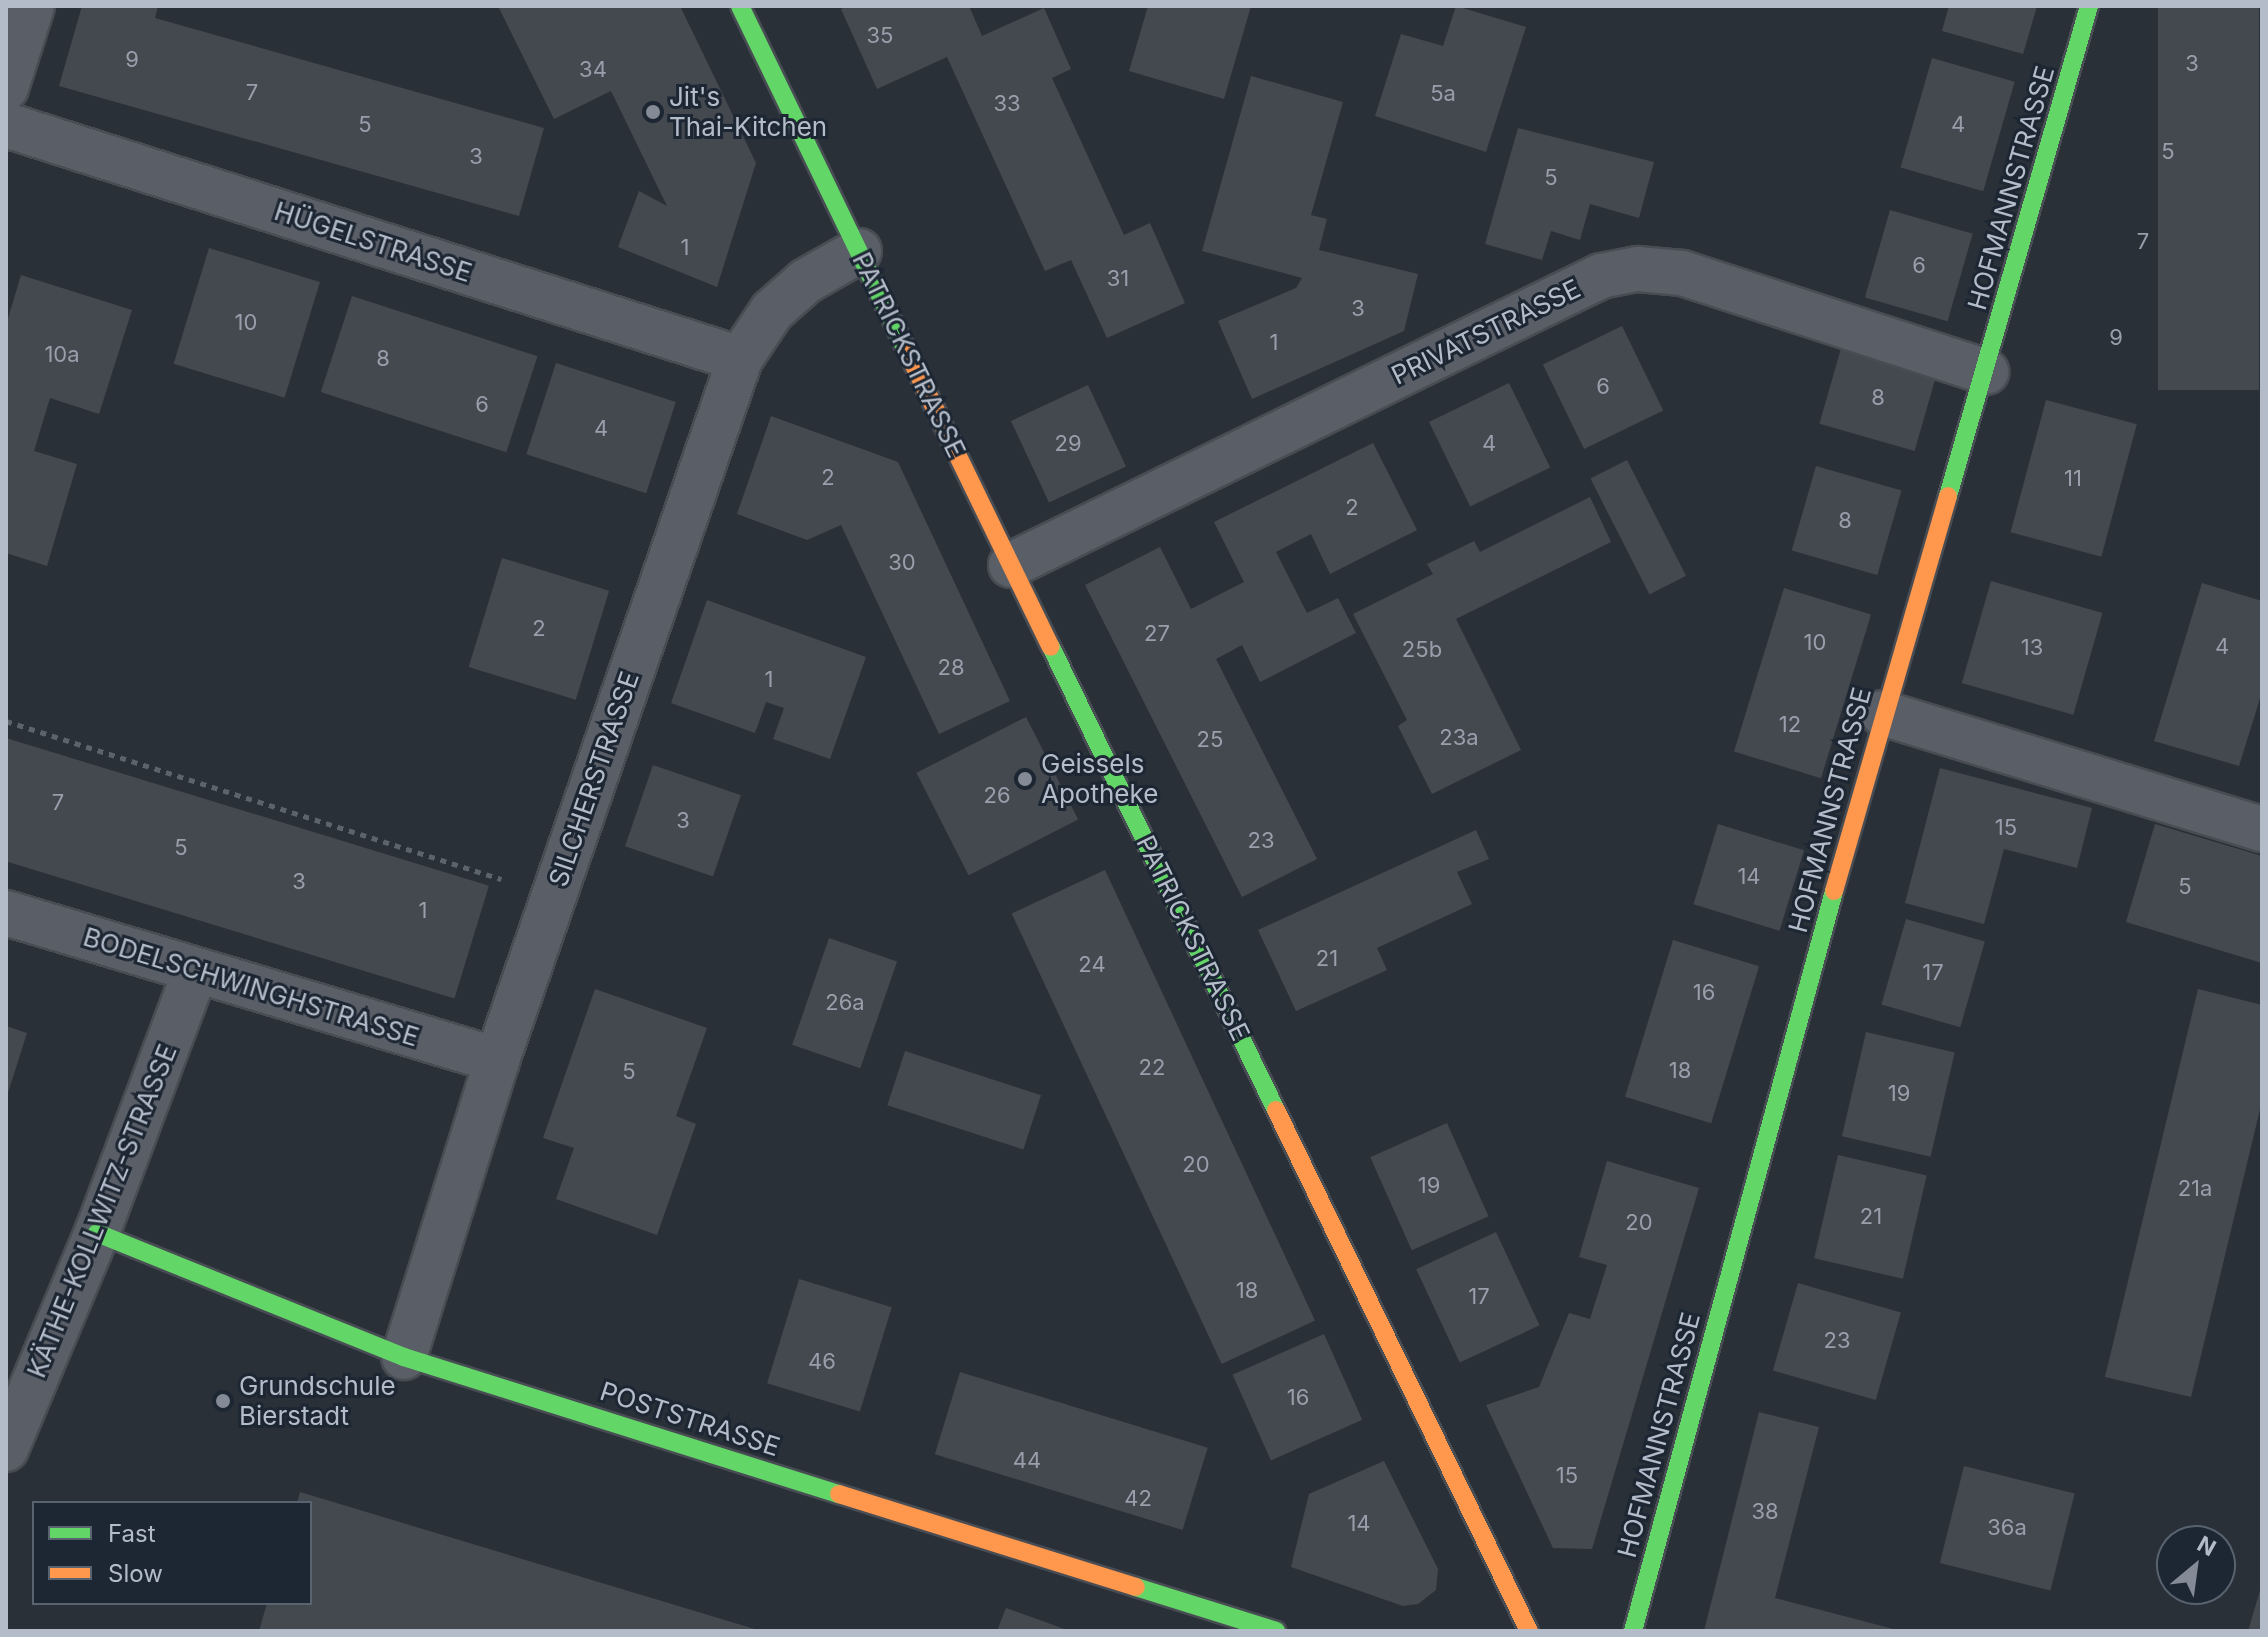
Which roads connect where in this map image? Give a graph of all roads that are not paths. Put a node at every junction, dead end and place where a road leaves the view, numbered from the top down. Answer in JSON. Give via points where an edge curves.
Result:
{"nodes":[{"id":1,"x":32,"y":6,"type":"edge"},
{"id":2,"x":740,"y":6,"type":"edge"},
{"id":3,"x":2089,"y":6,"type":"edge"},
{"id":4,"x":6,"y":88,"type":"edge"},
{"id":5,"x":6,"y":125,"type":"edge"},
{"id":6,"x":859,"y":251,"type":"junction"},
{"id":7,"x":740,"y":359,"type":"junction"},
{"id":8,"x":1986,"y":372,"type":"junction"},
{"id":9,"x":1011,"y":565,"type":"junction"},
{"id":10,"x":1882,"y":713,"type":"junction"},
{"id":11,"x":2262,"y":829,"type":"edge"},
{"id":12,"x":6,"y":913,"type":"edge"},
{"id":13,"x":195,"y":972,"type":"junction"},
{"id":14,"x":497,"y":1060,"type":"junction"},
{"id":15,"x":97,"y":1233,"type":"junction"},
{"id":16,"x":404,"y":1357,"type":"junction"},
{"id":17,"x":6,"y":1449,"type":"edge"},
{"id":18,"x":1531,"y":1624,"type":"edge"},
{"id":19,"x":1276,"y":1631,"type":"edge"},
{"id":20,"x":1633,"y":1631,"type":"edge"}],
"edges":[{"from":1,"to":4,"type":"street"},
{"from":2,"to":6,"type":"main road","name":"PATRICKSTRASSE"},
{"from":3,"to":8,"type":"main road","name":"HOFMANNSTRASSE"},
{"from":5,"to":7,"type":"street","name":"HÜGELSTRASSE"},
{"from":6,"to":7,"type":"street","name":"SILCHERSTRASSE","via":[[806,281],[772,311]]},
{"from":6,"to":9,"type":"main road","name":"PATRICKSTRASSE"},
{"from":7,"to":14,"type":"street","name":"SILCHERSTRASSE"},
{"from":8,"to":9,"type":"street","name":"PRIVATSTRASSE","via":[[1682,273],[1638,269],[1601,276]]},
{"from":8,"to":10,"type":"main road","name":"HOFMANNSTRASSE"},
{"from":9,"to":18,"type":"main road","name":"PATRICKSTRASSE"},
{"from":10,"to":11,"type":"street"},
{"from":10,"to":20,"type":"main road","name":"HOFMANNSTRASSE"},
{"from":12,"to":13,"type":"street","name":"BODELSCHWINGHSTRASSE"},
{"from":13,"to":14,"type":"street","name":"BODELSCHWINGHSTRASSE"},
{"from":13,"to":15,"type":"street","name":"KÄTHE-KOLLWITZ-STRASSE"},
{"from":14,"to":16,"type":"street","name":"SILCHERSTRASSE"},
{"from":15,"to":16,"type":"main road","name":"POSTSTRASSE"},
{"from":15,"to":17,"type":"street","name":"KÄTHE-KOLLWITZ-STRASSE"},
{"from":16,"to":19,"type":"main road","name":"POSTSTRASSE"}]}
